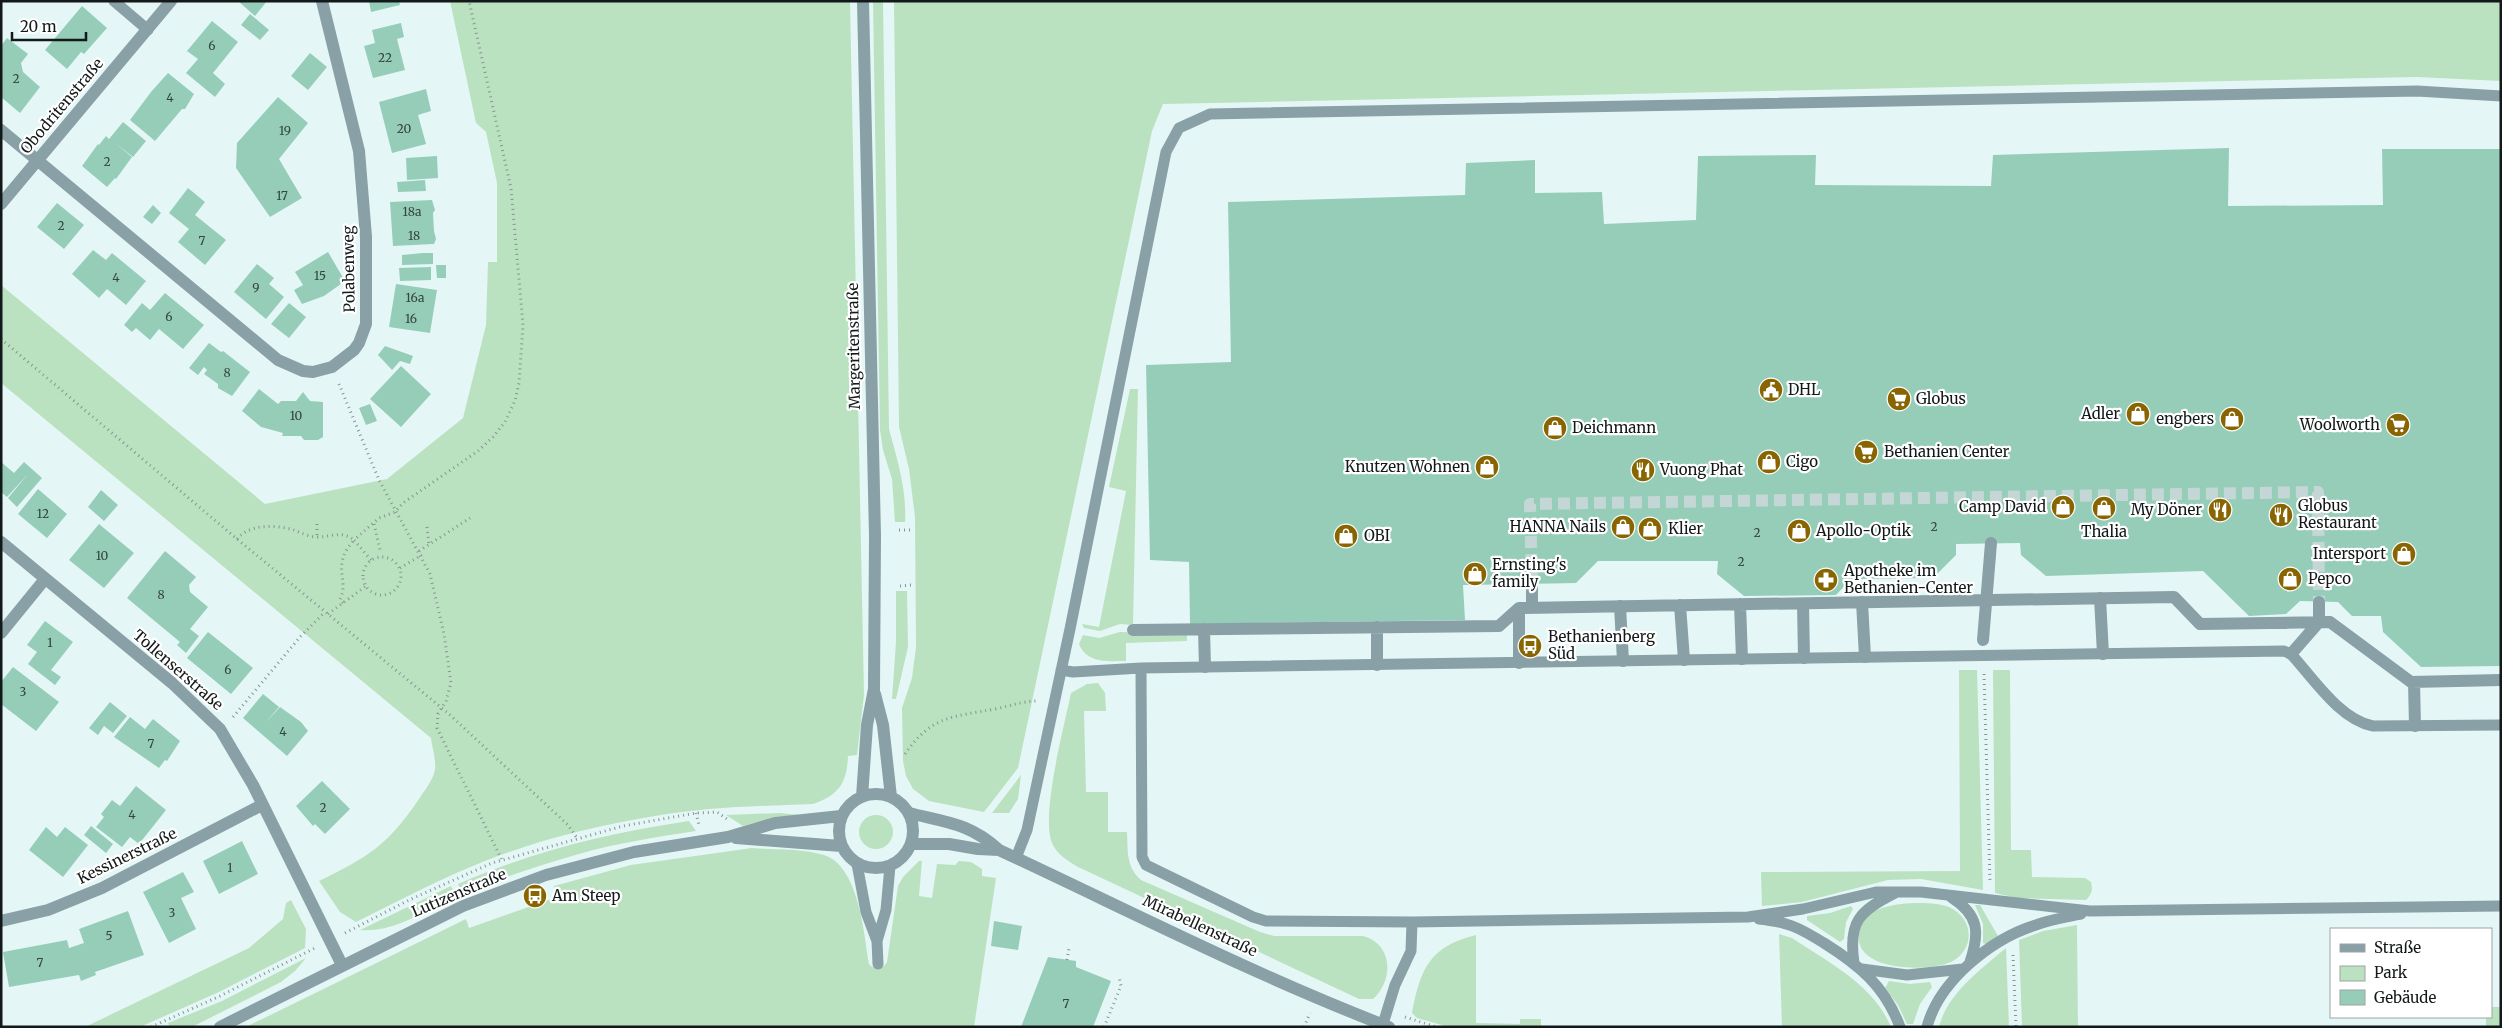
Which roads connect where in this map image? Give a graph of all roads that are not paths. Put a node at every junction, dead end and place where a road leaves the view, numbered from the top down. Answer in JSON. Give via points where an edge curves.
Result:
{"nodes":[{"id":1,"x":114,"y":1,"type":"edge"},
{"id":2,"x":171,"y":1,"type":"edge"},
{"id":3,"x":322,"y":1,"type":"edge"},
{"id":4,"x":863,"y":1,"type":"edge"},
{"id":5,"x":148,"y":30,"type":"junction"},
{"id":6,"x":2501,"y":96,"type":"edge"},
{"id":7,"x":1,"y":130,"type":"edge"},
{"id":8,"x":38,"y":161,"type":"junction"},
{"id":9,"x":1,"y":204,"type":"edge"},
{"id":10,"x":1,"y":542,"type":"edge"},
{"id":11,"x":1991,"y":543,"type":"dead end"},
{"id":12,"x":45,"y":579,"type":"junction"},
{"id":13,"x":1532,"y":584,"type":"tunnel mouth"},
{"id":14,"x":2100,"y":598,"type":"junction"},
{"id":15,"x":1987,"y":600,"type":"junction"},
{"id":16,"x":1862,"y":602,"type":"junction"},
{"id":17,"x":2319,"y":602,"type":"tunnel mouth"},
{"id":18,"x":1740,"y":604,"type":"junction"},
{"id":19,"x":1803,"y":604,"type":"junction"},
{"id":20,"x":1680,"y":605,"type":"junction"},
{"id":21,"x":1620,"y":606,"type":"junction"},
{"id":22,"x":1532,"y":607,"type":"junction"},
{"id":23,"x":1518,"y":608,"type":"junction"},
{"id":24,"x":2319,"y":622,"type":"junction"},
{"id":25,"x":1377,"y":627,"type":"junction"},
{"id":26,"x":1204,"y":629,"type":"junction"},
{"id":27,"x":1134,"y":630,"type":"dead end"},
{"id":28,"x":1,"y":633,"type":"edge"},
{"id":29,"x":1983,"y":640,"type":"dead end"},
{"id":30,"x":2103,"y":654,"type":"junction"},
{"id":31,"x":2291,"y":654,"type":"junction"},
{"id":32,"x":1865,"y":657,"type":"junction"},
{"id":33,"x":1804,"y":658,"type":"junction"},
{"id":34,"x":1742,"y":659,"type":"junction"},
{"id":35,"x":1684,"y":660,"type":"junction"},
{"id":36,"x":1623,"y":661,"type":"junction"},
{"id":37,"x":1519,"y":662,"type":"junction"},
{"id":38,"x":1377,"y":664,"type":"junction"},
{"id":39,"x":1205,"y":667,"type":"junction"},
{"id":40,"x":1141,"y":668,"type":"junction"},
{"id":41,"x":1061,"y":670,"type":"junction"},
{"id":42,"x":2501,"y":680,"type":"edge"},
{"id":43,"x":2414,"y":682,"type":"junction"},
{"id":44,"x":874,"y":689,"type":"junction"},
{"id":45,"x":2501,"y":725,"type":"edge"},
{"id":46,"x":2415,"y":726,"type":"junction"},
{"id":47,"x":862,"y":796,"type":"junction"},
{"id":48,"x":891,"y":797,"type":"junction"},
{"id":49,"x":262,"y":805,"type":"junction"},
{"id":50,"x":909,"y":814,"type":"junction"},
{"id":51,"x":842,"y":816,"type":"junction"},
{"id":52,"x":728,"y":837,"type":"junction"},
{"id":53,"x":911,"y":844,"type":"junction"},
{"id":54,"x":841,"y":846,"type":"junction"},
{"id":55,"x":999,"y":850,"type":"junction"},
{"id":56,"x":1016,"y":858,"type":"junction"},
{"id":57,"x":858,"y":864,"type":"junction"},
{"id":58,"x":890,"y":866,"type":"junction"},
{"id":59,"x":1898,"y":891,"type":"junction"},
{"id":60,"x":1948,"y":895,"type":"junction"},
{"id":61,"x":2501,"y":906,"type":"edge"},
{"id":62,"x":2090,"y":912,"type":"junction"},
{"id":63,"x":1748,"y":917,"type":"junction"},
{"id":64,"x":1,"y":921,"type":"edge"},
{"id":65,"x":1412,"y":922,"type":"junction"},
{"id":66,"x":877,"y":941,"type":"junction"},
{"id":67,"x":878,"y":964,"type":"dead end"},
{"id":68,"x":342,"y":965,"type":"junction"},
{"id":69,"x":1858,"y":966,"type":"junction"},
{"id":70,"x":1967,"y":966,"type":"junction"},
{"id":71,"x":1379,"y":1025,"type":"edge"},
{"id":72,"x":220,"y":1027,"type":"edge"},
{"id":73,"x":1900,"y":1027,"type":"edge"},
{"id":74,"x":1926,"y":1027,"type":"edge"}],
"edges":[{"from":1,"to":5,"type":"lane"},
{"from":2,"to":5,"type":"street","name":"Obodritenstraße"},
{"from":3,"to":8,"type":"street","name":"Polabenweg","via":[[358,152],[366,237],[367,310],[364,329],[354,350],[332,367],[318,372],[303,371],[278,360]]},
{"from":4,"to":44,"type":"street","name":"Margeritenstraße","via":[[875,536]]},
{"from":5,"to":8,"type":"street","name":"Obodritenstraße"},
{"from":6,"to":41,"type":"lane","via":[[2416,91],[1210,114],[1179,128],[1166,152]]},
{"from":7,"to":8,"type":"street","name":"Polabenweg"},
{"from":8,"to":9,"type":"street","name":"Obodritenstraße"},
{"from":10,"to":12,"type":"street","name":"Tollenserstraße"},
{"from":11,"to":15,"type":"street"},
{"from":12,"to":28,"type":"street"},
{"from":12,"to":49,"type":"street","name":"Tollenserstraße","via":[[172,683],[220,729]]},
{"from":13,"to":22,"type":"street"},
{"from":14,"to":15,"type":"street"},
{"from":14,"to":24,"type":"street","via":[[2174,597],[2200,624]]},
{"from":14,"to":30,"type":"street"},
{"from":15,"to":16,"type":"street"},
{"from":15,"to":29,"type":"street"},
{"from":16,"to":19,"type":"street"},
{"from":16,"to":32,"type":"street"},
{"from":17,"to":24,"type":"street"},
{"from":18,"to":19,"type":"street"},
{"from":18,"to":20,"type":"street"},
{"from":18,"to":34,"type":"street"},
{"from":19,"to":33,"type":"street"},
{"from":20,"to":21,"type":"street"},
{"from":20,"to":35,"type":"street"},
{"from":21,"to":22,"type":"street"},
{"from":21,"to":36,"type":"street"},
{"from":22,"to":23,"type":"street"},
{"from":23,"to":25,"type":"street","via":[[1499,626]]},
{"from":23,"to":37,"type":"street"},
{"from":24,"to":31,"type":"street"},
{"from":24,"to":43,"type":"street","via":[[2330,622]]},
{"from":25,"to":26,"type":"street","via":[[1357,624]]},
{"from":25,"to":38,"type":"street"},
{"from":26,"to":27,"type":"street"},
{"from":26,"to":39,"type":"street"},
{"from":30,"to":31,"type":"lane","via":[[2284,651]]},
{"from":30,"to":32,"type":"lane"},
{"from":31,"to":46,"type":"lane","via":[[2348,717],[2360,724]]},
{"from":32,"to":33,"type":"lane"},
{"from":33,"to":34,"type":"lane"},
{"from":34,"to":35,"type":"lane"},
{"from":35,"to":36,"type":"lane"},
{"from":36,"to":37,"type":"lane"},
{"from":37,"to":38,"type":"lane"},
{"from":38,"to":39,"type":"lane"},
{"from":39,"to":40,"type":"lane"},
{"from":40,"to":41,"type":"lane"},
{"from":40,"to":65,"type":"lane","via":[[1142,857],[1146,865],[1266,921]]},
{"from":41,"to":56,"type":"lane","via":[[1027,830]]},
{"from":42,"to":43,"type":"street"},
{"from":43,"to":46,"type":"street"},
{"from":44,"to":47,"type":"street","name":"Margeritenstraße","via":[[867,725]]},
{"from":44,"to":48,"type":"street","name":"Margeritenstraße","via":[[883,725]]},
{"from":45,"to":46,"type":"lane"},
{"from":47,"to":48,"type":"street"},
{"from":47,"to":51,"type":"street","via":[[846,808]]},
{"from":48,"to":50,"type":"street"},
{"from":49,"to":64,"type":"street","name":"Kessinerstraße","via":[[102,888],[48,910]]},
{"from":49,"to":68,"type":"street","name":"Tollenserstraße"},
{"from":50,"to":53,"type":"street","via":[[913,834]]},
{"from":50,"to":55,"type":"street","name":"Mirabellenstraße","via":[[963,826],[984,836]]},
{"from":51,"to":52,"type":"street","name":"Lutizenstraße","via":[[775,823]]},
{"from":51,"to":54,"type":"street","via":[[838,826]]},
{"from":52,"to":54,"type":"street","name":"Lutizenstraße"},
{"from":52,"to":68,"type":"street","name":"Lutizenstraße","via":[[634,852],[546,876],[463,906]]},
{"from":53,"to":55,"type":"street","name":"Mirabellenstraße","via":[[949,844]]},
{"from":53,"to":58,"type":"street","via":[[899,861]]},
{"from":54,"to":57,"type":"street"},
{"from":55,"to":56,"type":"street","name":"Mirabellenstraße"},
{"from":56,"to":71,"type":"street","name":"Mirabellenstraße"},
{"from":57,"to":58,"type":"street","via":[[879,869]]},
{"from":57,"to":66,"type":"lane","via":[[866,912]]},
{"from":58,"to":66,"type":"lane","via":[[886,910]]},
{"from":59,"to":60,"type":"lane"},
{"from":59,"to":63,"type":"lane","via":[[1876,892],[1803,909]]},
{"from":59,"to":69,"type":"lane","via":[[1866,909],[1855,923],[1852,947]]},
{"from":60,"to":62,"type":"lane"},
{"from":60,"to":70,"type":"lane","via":[[1964,905],[1975,924],[1975,947]]},
{"from":61,"to":62,"type":"lane"},
{"from":62,"to":70,"type":"lane","via":[[2034,925],[2007,938]]},
{"from":63,"to":65,"type":"lane"},
{"from":63,"to":69,"type":"lane","via":[[1787,924],[1810,934]]},
{"from":65,"to":71,"type":"lane","via":[[1410,950]]},
{"from":66,"to":67,"type":"lane"},
{"from":68,"to":72,"type":"street","name":"Lutizenstraße"},
{"from":69,"to":70,"type":"lane","via":[[1907,975]]},
{"from":69,"to":73,"type":"lane","via":[[1882,992]]},
{"from":70,"to":74,"type":"lane","via":[[1940,996]]}]}
